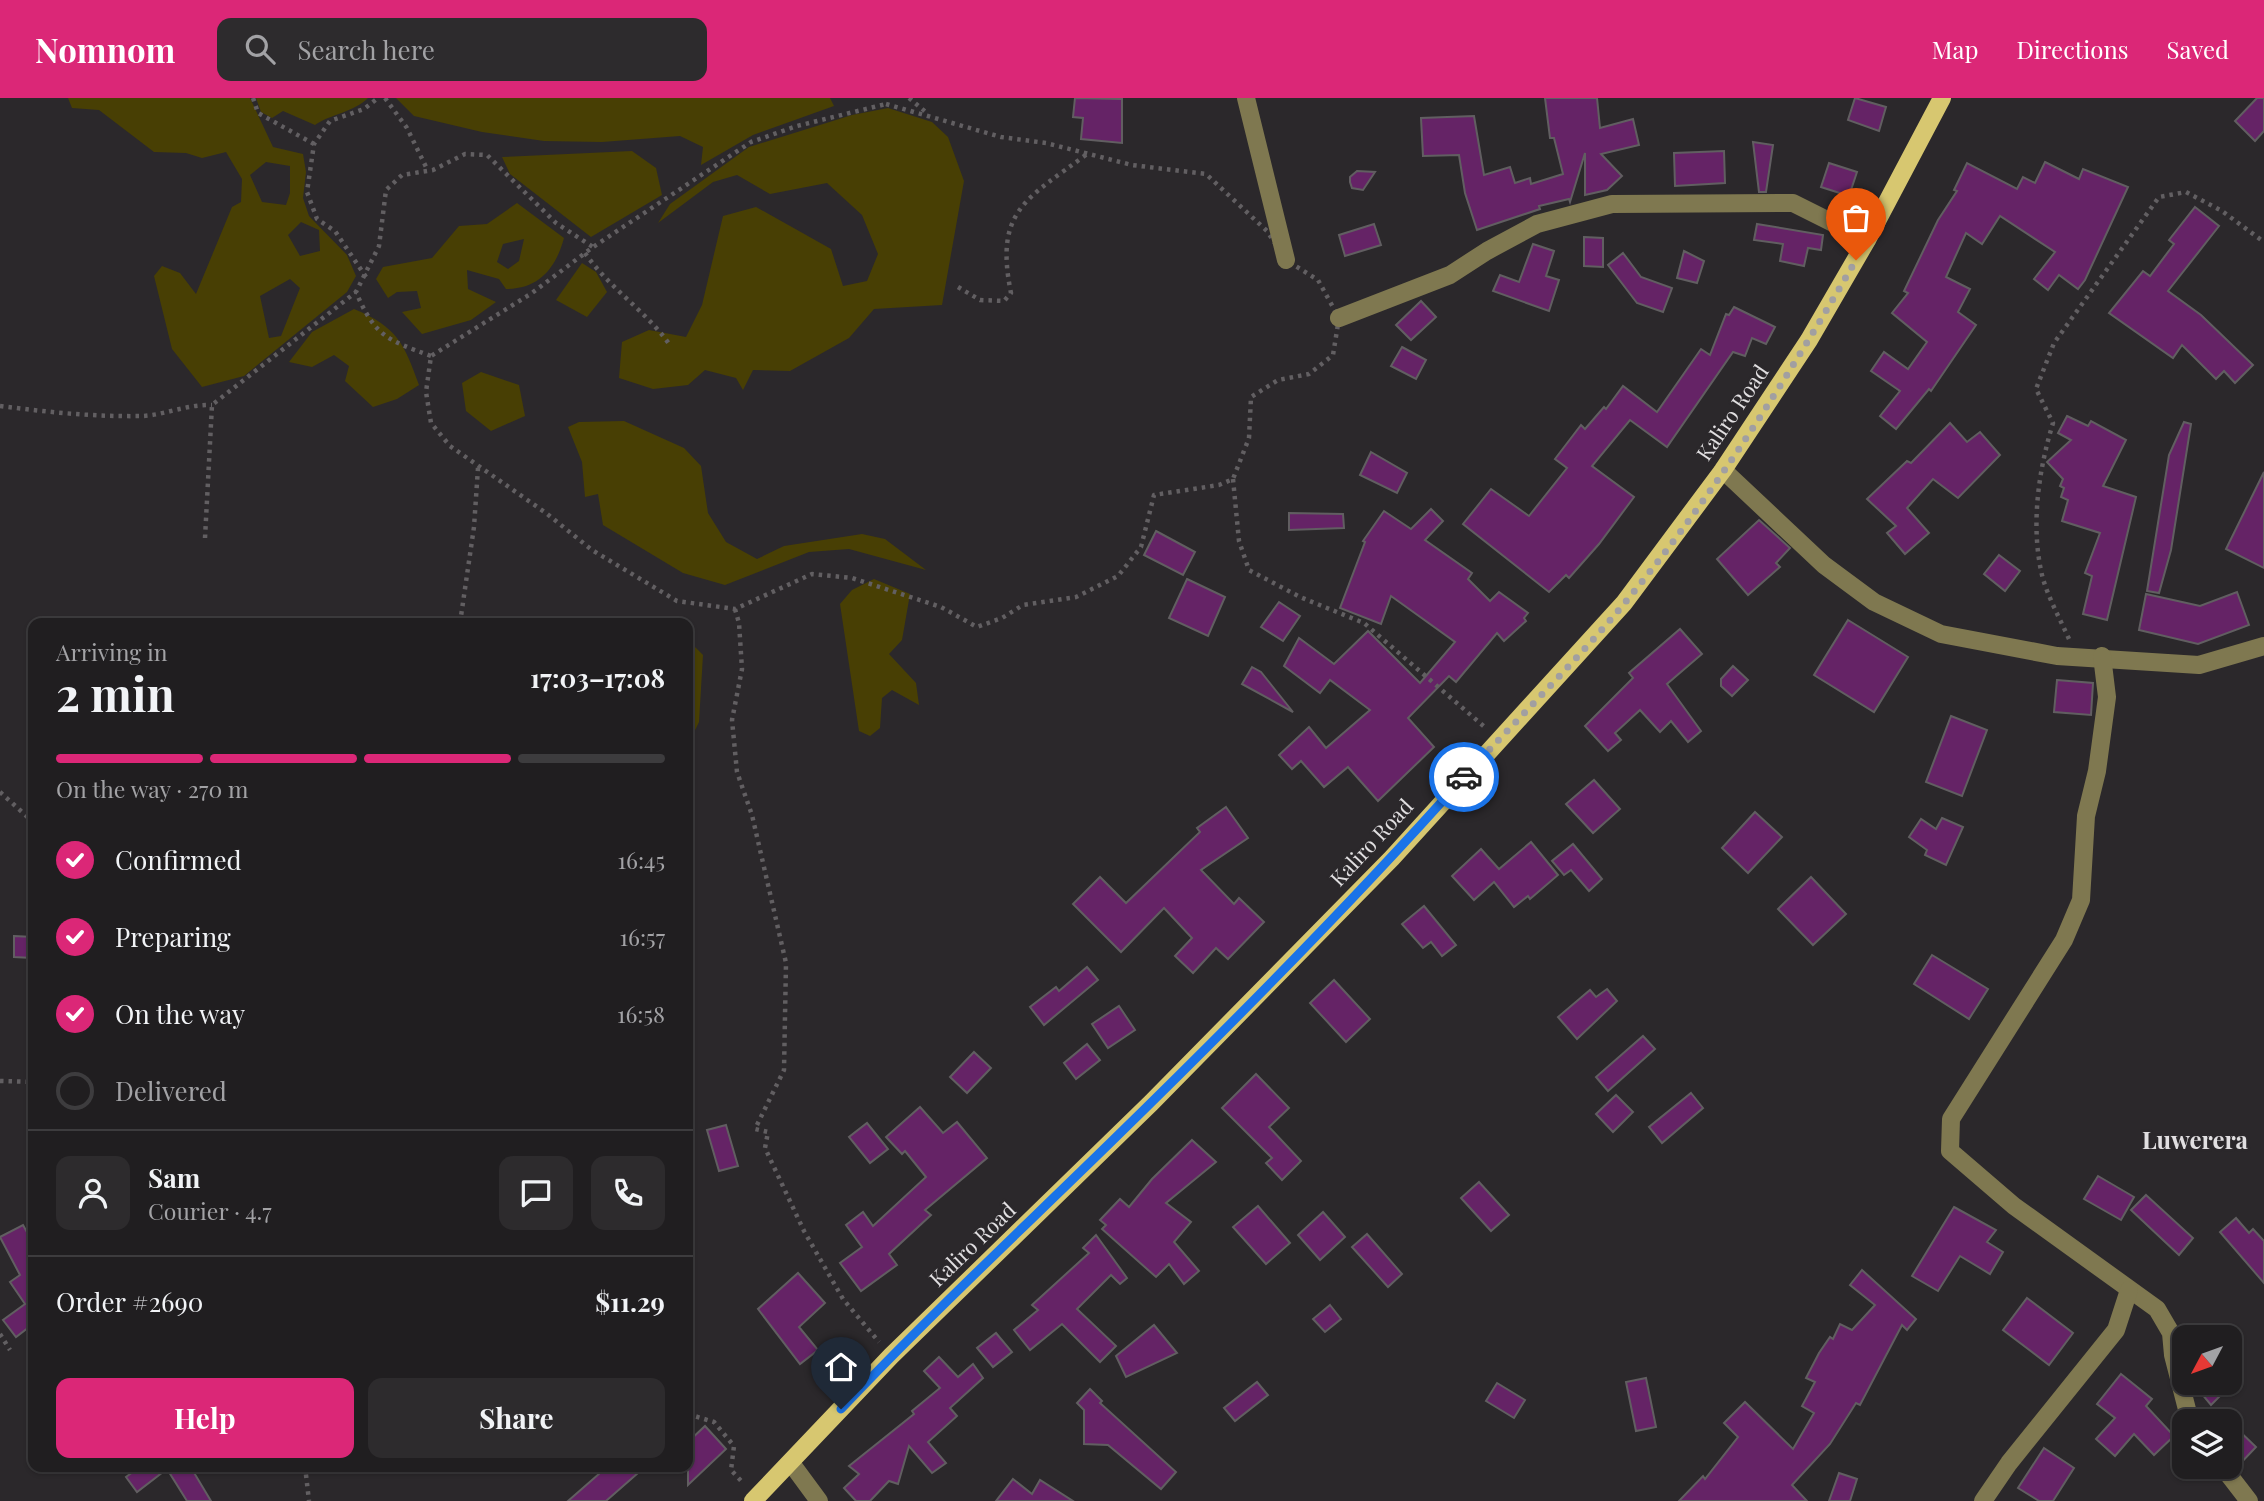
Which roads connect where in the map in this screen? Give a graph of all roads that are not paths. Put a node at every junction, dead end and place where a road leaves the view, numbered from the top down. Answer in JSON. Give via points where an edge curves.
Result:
{"nodes":[{"id":1,"x":1246,"y":98,"type":"edge"},
{"id":2,"x":1942,"y":98,"type":"edge"},
{"id":3,"x":1867,"y":240,"type":"junction"},
{"id":4,"x":1286,"y":260,"type":"road end"},
{"id":5,"x":1339,"y":318,"type":"road end"},
{"id":6,"x":1723,"y":470,"type":"junction"},
{"id":7,"x":2264,"y":646,"type":"edge"},
{"id":8,"x":2102,"y":656,"type":"junction"},
{"id":9,"x":2129,"y":1290,"type":"junction"},
{"id":10,"x":2187,"y":1409,"type":"edge"},
{"id":11,"x":791,"y":1462,"type":"junction"},
{"id":12,"x":2232,"y":1479,"type":"edge"},
{"id":13,"x":754,"y":1500,"type":"edge"},
{"id":14,"x":819,"y":1501,"type":"edge"},
{"id":15,"x":1983,"y":1501,"type":"edge"},
{"id":16,"x":2249,"y":1501,"type":"edge"}],
"edges":[{"from":1,"to":4,"type":"street"},
{"from":2,"to":3,"type":"main road","name":"Kaliro Road"},
{"from":3,"to":5,"type":"street","via":[[1793,203],[1612,204],[1537,224],[1450,275]]},
{"from":3,"to":6,"type":"main road","name":"Kaliro Road","via":[[1809,340]]},
{"from":6,"to":8,"type":"street","via":[[1824,565],[1874,602],[1941,634],[2057,656]]},
{"from":6,"to":11,"type":"main road","name":"Kaliro Road","via":[[1624,603],[1392,858],[1151,1103],[891,1356]]},
{"from":7,"to":8,"type":"street","via":[[2199,664]]},
{"from":8,"to":9,"type":"street","via":[[2107,697],[2086,816],[2081,900],[2041,979],[1951,1119],[1950,1151],[2014,1206]]},
{"from":9,"to":10,"type":"street","via":[[2157,1309],[2171,1333]]},
{"from":9,"to":15,"type":"street","via":[[2116,1330]]},
{"from":11,"to":13,"type":"main road","name":"Kaliro Road"},
{"from":11,"to":14,"type":"street"},
{"from":12,"to":16,"type":"street"}]}
